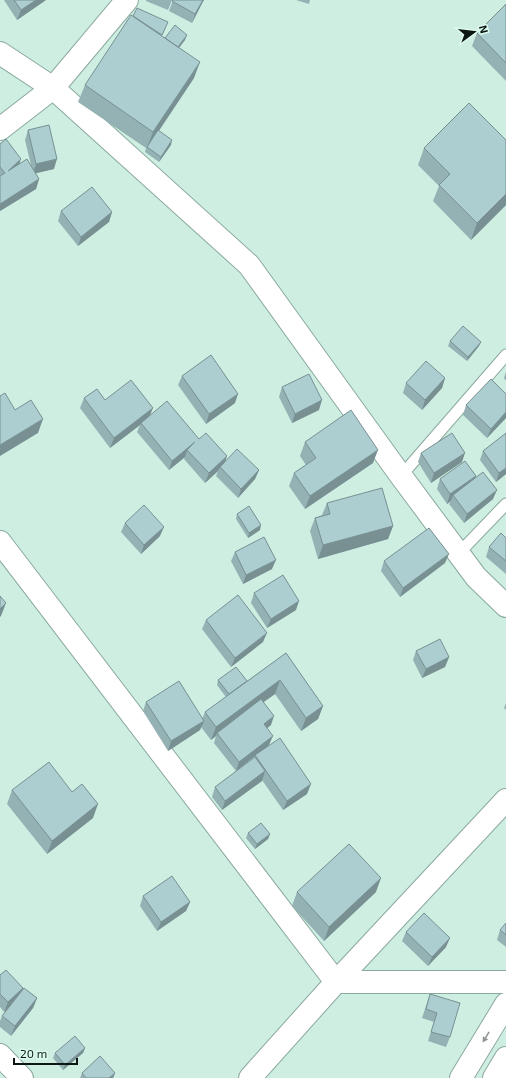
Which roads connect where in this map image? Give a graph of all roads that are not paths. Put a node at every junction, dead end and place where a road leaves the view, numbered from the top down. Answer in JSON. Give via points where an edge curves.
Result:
{"nodes":[{"id":1,"x":127,"y":0,"type":"edge"},
{"id":2,"x":0,"y":52,"type":"edge"},
{"id":3,"x":53,"y":88,"type":"junction"},
{"id":4,"x":0,"y":129,"type":"edge"},
{"id":5,"x":506,"y":355,"type":"edge"},
{"id":6,"x":401,"y":476,"type":"junction"},
{"id":7,"x":506,"y":504,"type":"edge"},
{"id":8,"x":0,"y":542,"type":"edge"},
{"id":9,"x":459,"y":553,"type":"junction"},
{"id":10,"x":506,"y":606,"type":"edge"},
{"id":11,"x":506,"y":800,"type":"edge"},
{"id":12,"x":336,"y":982,"type":"junction"},
{"id":13,"x":506,"y":982,"type":"edge"},
{"id":14,"x":506,"y":1004,"type":"edge"},
{"id":15,"x":0,"y":1055,"type":"edge"},
{"id":16,"x":506,"y":1058,"type":"edge"},
{"id":17,"x":22,"y":1078,"type":"edge"},
{"id":18,"x":250,"y":1078,"type":"edge"},
{"id":19,"x":461,"y":1078,"type":"edge"},
{"id":20,"x":494,"y":1078,"type":"edge"}],
"edges":[{"from":1,"to":3,"type":"street"},
{"from":2,"to":3,"type":"street"},
{"from":3,"to":4,"type":"street"},
{"from":3,"to":6,"type":"street","via":[[249,265]]},
{"from":5,"to":6,"type":"lane"},
{"from":6,"to":9,"type":"street"},
{"from":7,"to":9,"type":"lane"},
{"from":8,"to":12,"type":"street"},
{"from":9,"to":10,"type":"street","via":[[476,577]]},
{"from":11,"to":12,"type":"street"},
{"from":12,"to":13,"type":"street"},
{"from":12,"to":18,"type":"street"},
{"from":14,"to":19,"type":"street","one_way":true},
{"from":15,"to":17,"type":"street"},
{"from":16,"to":20,"type":"street"}]}
